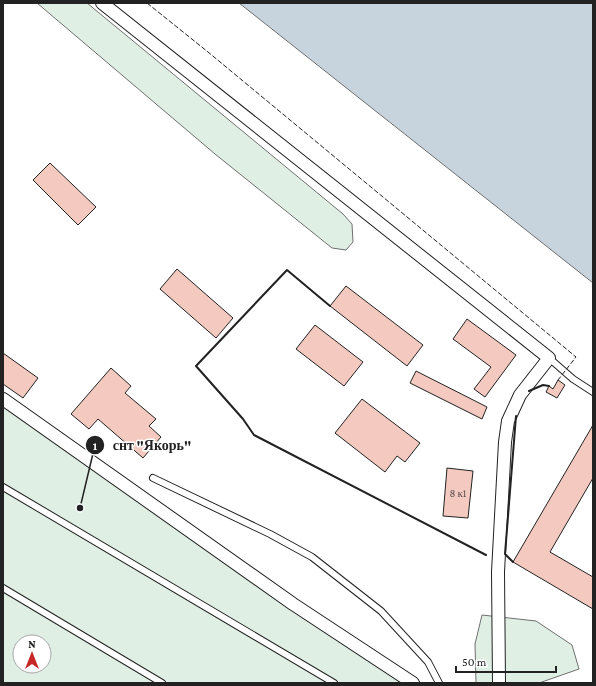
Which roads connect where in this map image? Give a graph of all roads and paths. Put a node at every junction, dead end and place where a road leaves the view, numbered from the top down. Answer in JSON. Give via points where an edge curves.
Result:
{"nodes":[{"id":1,"x":102,"y":3,"type":"edge"},
{"id":2,"x":549,"y":358,"type":"junction"},
{"id":3,"x":593,"y":392,"type":"edge"},
{"id":4,"x":3,"y":399,"type":"edge"},
{"id":5,"x":153,"y":478,"type":"dead end"},
{"id":6,"x":3,"y":487,"type":"edge"},
{"id":7,"x":3,"y":588,"type":"edge"},
{"id":8,"x":162,"y":683,"type":"edge"},
{"id":9,"x":334,"y":683,"type":"edge"},
{"id":10,"x":413,"y":683,"type":"edge"},
{"id":11,"x":439,"y":683,"type":"edge"},
{"id":12,"x":499,"y":683,"type":"edge"}],
"edges":[{"from":1,"to":2,"type":"street"},
{"from":2,"to":3,"type":"lane"},
{"from":2,"to":12,"type":"street","via":[[520,395],[508,421],[498,572]]},
{"from":4,"to":10,"type":"street","via":[[293,604]]},
{"from":5,"to":11,"type":"lane","via":[[312,557],[381,611],[428,662]]},
{"from":6,"to":9,"type":"lane"},
{"from":7,"to":8,"type":"lane"}]}
